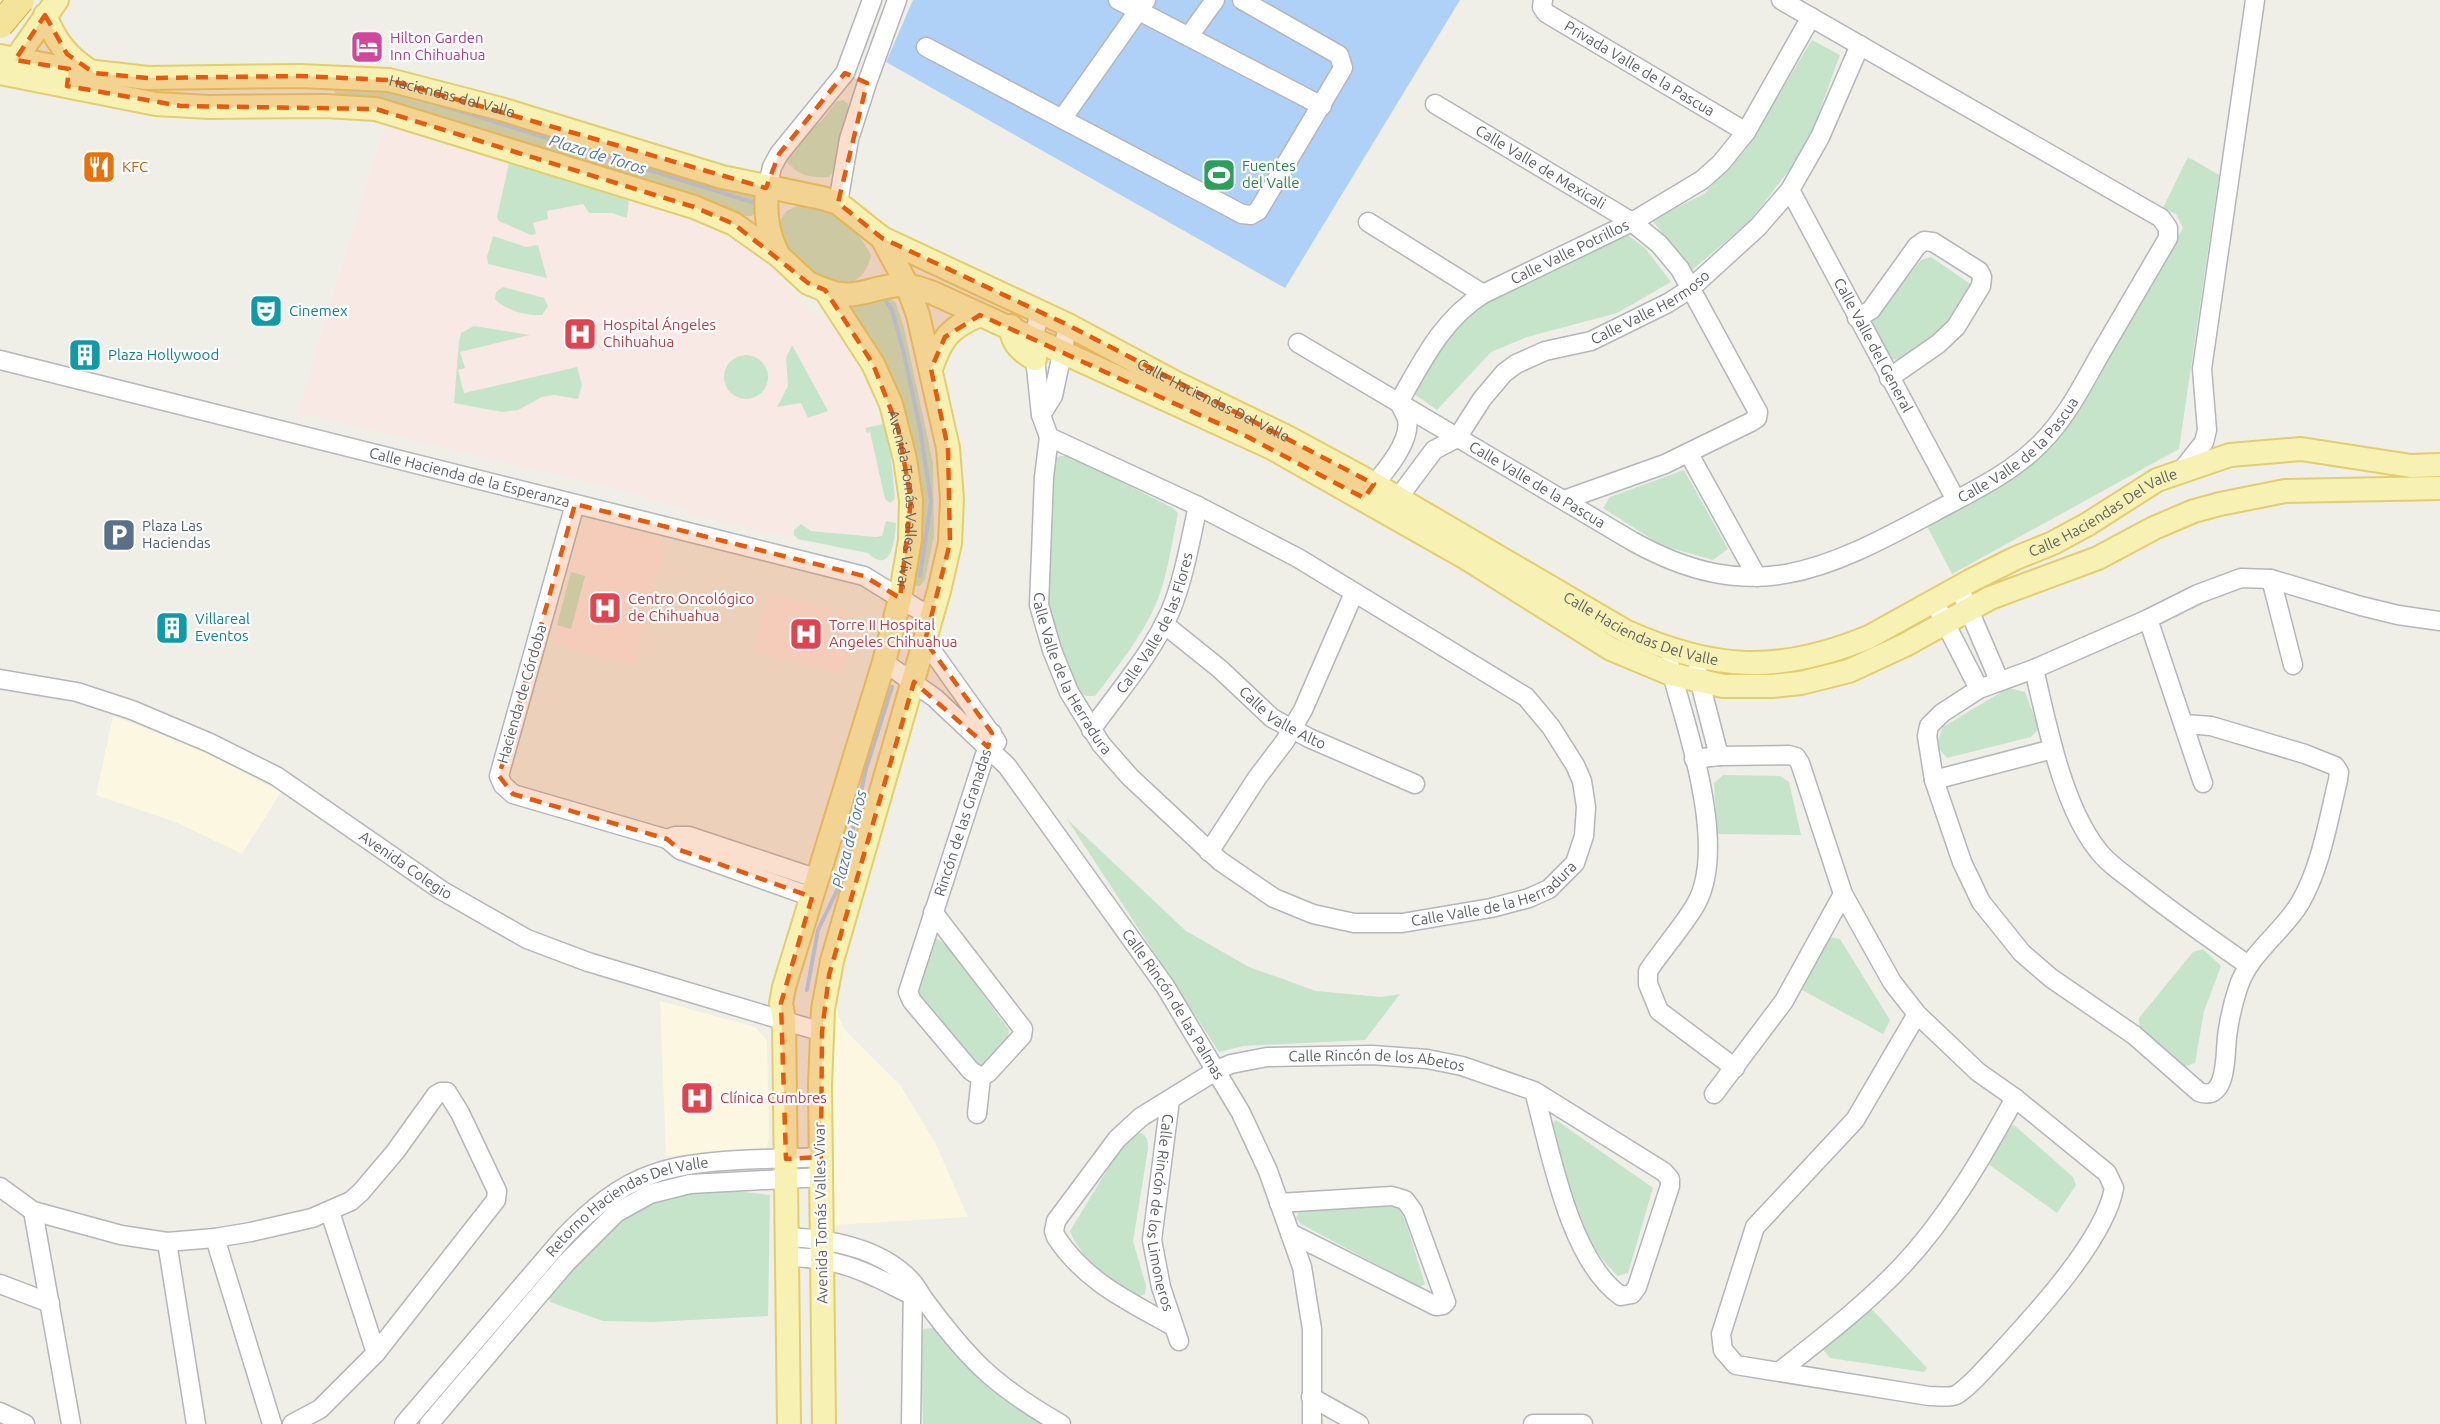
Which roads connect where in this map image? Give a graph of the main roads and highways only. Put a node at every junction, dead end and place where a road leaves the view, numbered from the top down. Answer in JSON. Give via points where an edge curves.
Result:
{"nodes":[{"id":1,"x":21,"y":0,"type":"edge"},
{"id":2,"x":48,"y":13,"type":"edge"},
{"id":3,"x":0,"y":25,"type":"edge"},
{"id":4,"x":4,"y":69,"type":"edge"},
{"id":5,"x":94,"y":73,"type":"junction"},
{"id":6,"x":68,"y":78,"type":"junction"},
{"id":7,"x":767,"y":188,"type":"junction"},
{"id":8,"x":882,"y":238,"type":"junction"},
{"id":9,"x":779,"y":256,"type":"junction"},
{"id":10,"x":798,"y":276,"type":"joint"},
{"id":11,"x":907,"y":285,"type":"junction"},
{"id":12,"x":825,"y":290,"type":"junction"},
{"id":13,"x":1014,"y":300,"type":"junction"},
{"id":14,"x":980,"y":315,"type":"junction"},
{"id":15,"x":1011,"y":329,"type":"junction"},
{"id":16,"x":931,"y":369,"type":"junction"},
{"id":17,"x":2440,"y":465,"type":"edge"},
{"id":18,"x":2440,"y":488,"type":"edge"},
{"id":19,"x":1369,"y":491,"type":"junction"},
{"id":20,"x":1393,"y":505,"type":"junction"},
{"id":21,"x":789,"y":1424,"type":"edge"},
{"id":22,"x":824,"y":1424,"type":"edge"}],
"edges":[{"from":1,"to":3,"type":"highway","bridge":true},
{"from":2,"to":3,"type":"main road","via":[[14,27]]},
{"from":2,"to":4,"type":"main road"},
{"from":2,"to":5,"type":"main road","via":[[54,38],[67,54]]},
{"from":4,"to":6,"type":"main road","name":"Haciendas del Valle"},
{"from":5,"to":6,"type":"main road","name":"Haciendas del Valle"},
{"from":5,"to":7,"type":"main road","name":"Haciendas del Valle","via":[[148,78],[300,75],[389,80]]},
{"from":6,"to":9,"type":"main road","name":"Haciendas del Valle","via":[[156,104],[376,109],[694,207],[734,224]]},
{"from":7,"to":8,"type":"main road","name":"Haciendas del Valle","via":[[838,203]]},
{"from":7,"to":9,"type":"main road","via":[[768,230]]},
{"from":8,"to":11,"type":"main road","name":"Avenida Tomás Valles Vivar"},
{"from":8,"to":13,"type":"main road","name":"Calle Haciendas Del Valle"},
{"from":9,"to":10,"type":"main road","name":"Haciendas del Valle"},
{"from":10,"to":12,"type":"main road","name":"Avenida Tomás Valles Vivar"},
{"from":11,"to":12,"type":"main road","via":[[849,296]]},
{"from":11,"to":14,"type":"main road","name":"Calle Haciendas Del Valle"},
{"from":11,"to":16,"type":"main road","name":"Avenida Tomás Valles Vivar"},
{"from":12,"to":21,"type":"main road","name":"Avenida Tomás Valles Vivar","via":[[873,364],[891,404],[905,459],[911,511],[900,598],[884,662],[787,973],[782,1003]]},
{"from":13,"to":15,"type":"main road"},
{"from":13,"to":19,"type":"main road","name":"Calle Haciendas Del Valle","via":[[1287,437]]},
{"from":14,"to":15,"type":"main road","name":"Calle Haciendas Del Valle"},
{"from":14,"to":16,"type":"main road","via":[[955,327],[945,337]]},
{"from":15,"to":19,"type":"main road","name":"Calle Haciendas Del Valle","via":[[1034,349]]},
{"from":16,"to":22,"type":"main road","name":"Avenida Tomás Valles Vivar","via":[[948,448],[950,543],[825,993],[821,1167]]},
{"from":17,"to":20,"type":"main road","name":"Calle Haciendas Del Valle","via":[[2411,466],[2301,449],[2230,455],[2157,480],[2088,524],[1959,587],[1869,637],[1812,657],[1743,663],[1693,656],[1625,631]]},
{"from":18,"to":20,"type":"main road","name":"Calle Haciendas Del Valle","via":[[2285,491],[2194,511],[2098,558],[1990,598],[1878,659],[1822,679],[1772,686],[1723,686],[1700,681],[1671,674],[1611,649],[1466,558]]},
{"from":19,"to":20,"type":"main road","name":"Calle Haciendas Del Valle"}]}
